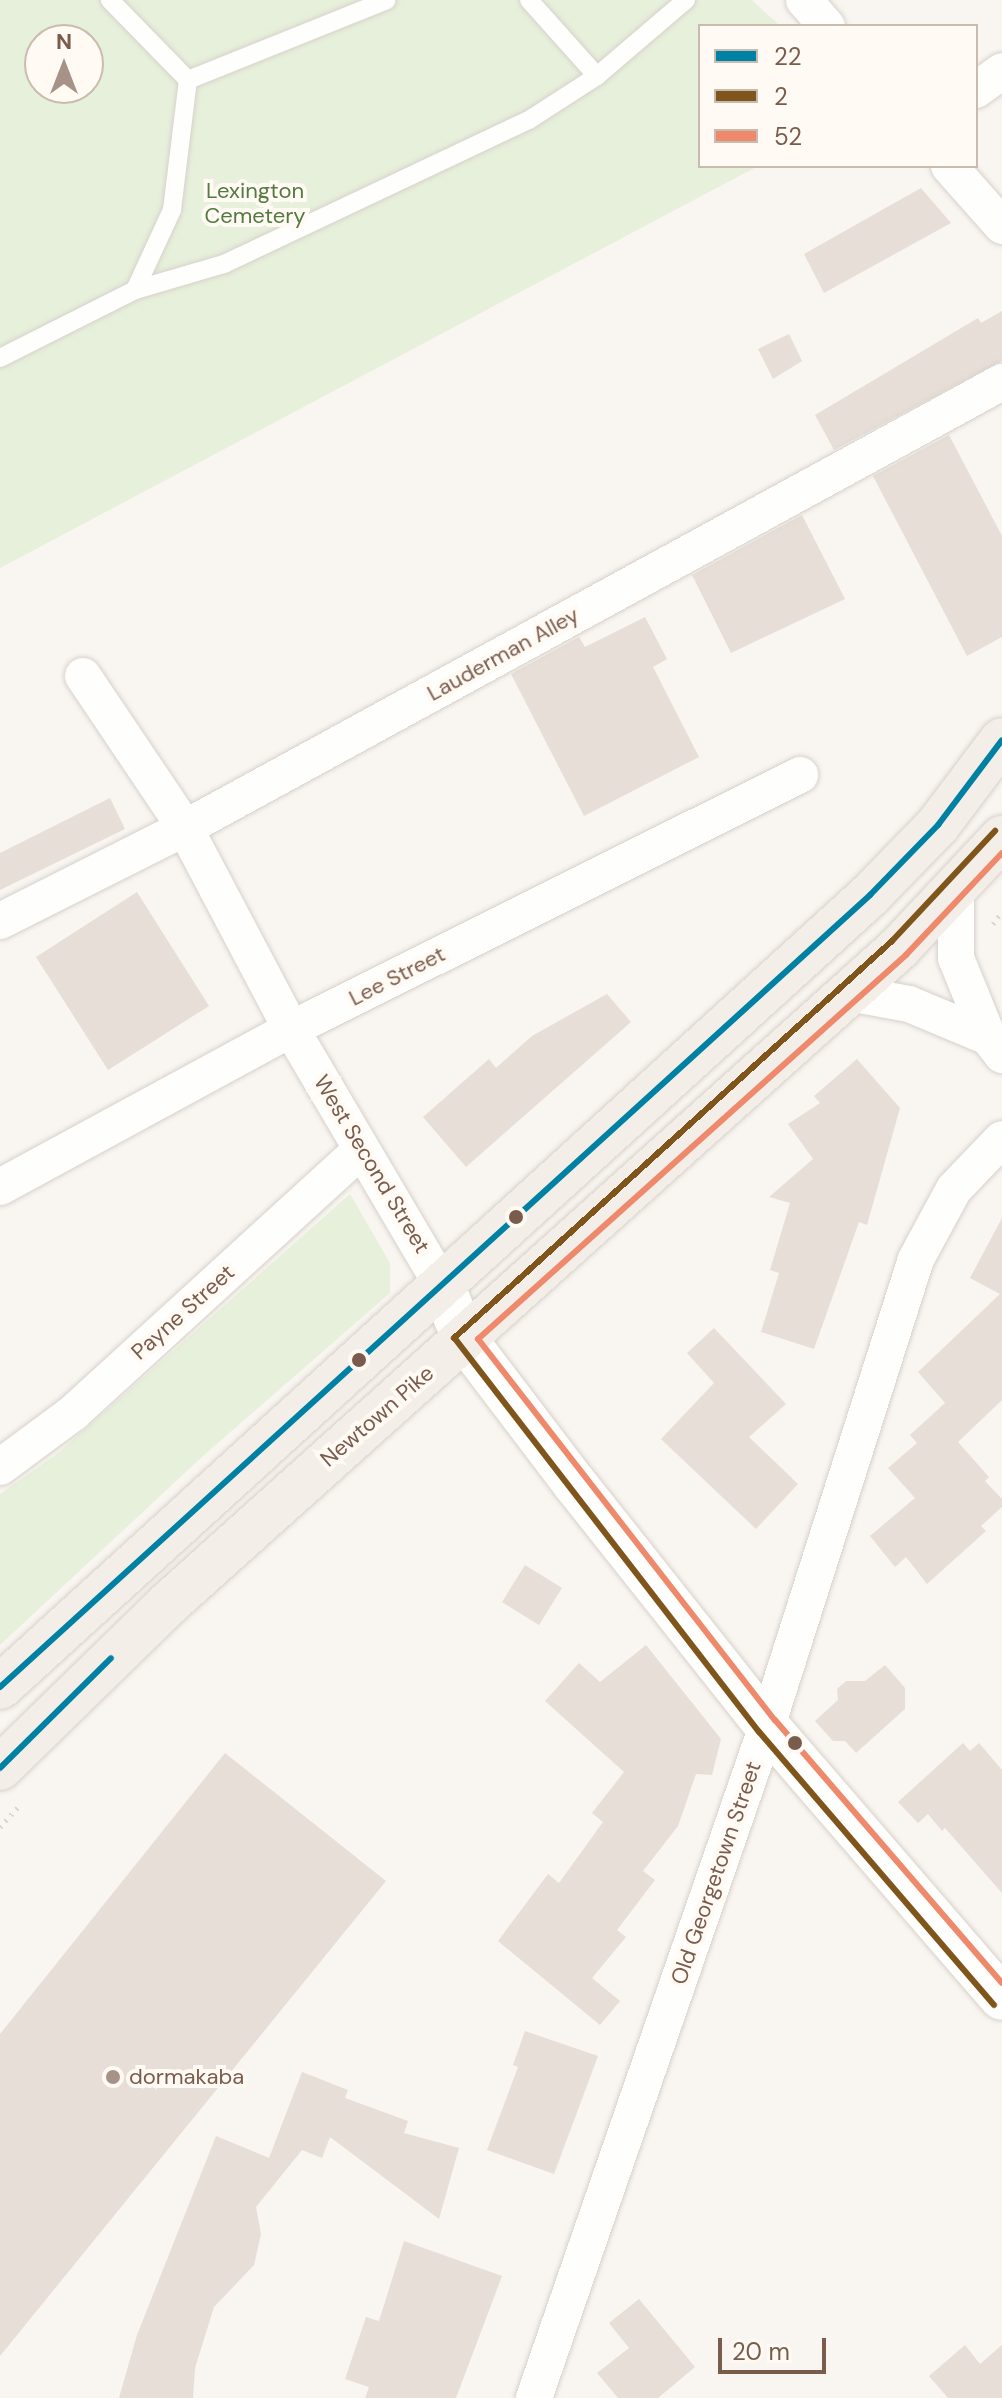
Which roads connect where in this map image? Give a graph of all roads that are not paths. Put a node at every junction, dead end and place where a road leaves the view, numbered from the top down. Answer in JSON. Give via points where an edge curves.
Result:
{"nodes":[{"id":1,"x":110,"y":0,"type":"edge"},
{"id":2,"x":387,"y":0,"type":"edge"},
{"id":3,"x":529,"y":0,"type":"edge"},
{"id":4,"x":686,"y":0,"type":"edge"},
{"id":5,"x":804,"y":0,"type":"edge"},
{"id":6,"x":825,"y":24,"type":"edge"},
{"id":7,"x":1002,"y":71,"type":"edge"},
{"id":8,"x":597,"y":76,"type":"junction"},
{"id":9,"x":188,"y":80,"type":"junction"},
{"id":10,"x":978,"y":89,"type":"edge"},
{"id":11,"x":951,"y":168,"type":"edge"},
{"id":12,"x":1002,"y":226,"type":"edge"},
{"id":13,"x":135,"y":290,"type":"junction"},
{"id":14,"x":3,"y":355,"type":"edge"},
{"id":15,"x":1002,"y":382,"type":"edge"},
{"id":16,"x":83,"y":676,"type":"dead end"},
{"id":17,"x":1002,"y":740,"type":"edge"},
{"id":18,"x":800,"y":775,"type":"dead end"},
{"id":19,"x":185,"y":828,"type":"junction"},
{"id":20,"x":1002,"y":838,"type":"edge"},
{"id":21,"x":956,"y":892,"type":"junction"},
{"id":22,"x":0,"y":921,"type":"edge"},
{"id":23,"x":849,"y":993,"type":"junction"},
{"id":24,"x":291,"y":1029,"type":"junction"},
{"id":25,"x":995,"y":1046,"type":"edge"},
{"id":26,"x":1002,"y":1139,"type":"edge"},
{"id":27,"x":361,"y":1150,"type":"junction"},
{"id":28,"x":0,"y":1187,"type":"edge"},
{"id":29,"x":442,"y":1285,"type":"junction"},
{"id":30,"x":464,"y":1338,"type":"junction"},
{"id":31,"x":0,"y":1467,"type":"edge"},
{"id":32,"x":0,"y":1687,"type":"edge"},
{"id":33,"x":767,"y":1726,"type":"junction"},
{"id":34,"x":0,"y":1768,"type":"edge"},
{"id":35,"x":1002,"y":1998,"type":"edge"},
{"id":36,"x":534,"y":2398,"type":"edge"}],
"edges":[{"from":1,"to":9,"type":"lane"},
{"from":2,"to":9,"type":"lane"},
{"from":3,"to":8,"type":"lane"},
{"from":4,"to":8,"type":"lane"},
{"from":5,"to":6,"type":"street"},
{"from":7,"to":10,"type":"street"},
{"from":8,"to":13,"type":"lane","via":[[529,120],[266,245],[224,264]]},
{"from":9,"to":13,"type":"lane","via":[[172,210]]},
{"from":11,"to":12,"type":"street"},
{"from":13,"to":14,"type":"lane"},
{"from":15,"to":19,"type":"street","name":"Lauderman Alley"},
{"from":16,"to":19,"type":"street","name":"West Second Street"},
{"from":17,"to":29,"type":"main road","via":[[938,825],[870,895]]},
{"from":18,"to":24,"type":"street","name":"Lee Street"},
{"from":19,"to":22,"type":"street","name":"Lauderman Alley"},
{"from":19,"to":24,"type":"street","name":"West Second Street"},
{"from":20,"to":21,"type":"main road","name":"Newtown Pike"},
{"from":21,"to":23,"type":"main road","name":"Newtown Pike"},
{"from":21,"to":25,"type":"street","via":[[956,958]]},
{"from":23,"to":25,"type":"street","via":[[909,1004]]},
{"from":23,"to":30,"type":"main road","name":"Newtown Pike"},
{"from":24,"to":27,"type":"street","name":"West Second Street"},
{"from":24,"to":28,"type":"street","name":"Lee Street"},
{"from":26,"to":33,"type":"street","name":"Old Georgetown Street","via":[[954,1189],[915,1261]]},
{"from":27,"to":29,"type":"street","name":"West Second Street"},
{"from":27,"to":31,"type":"street","name":"Payne Street","via":[[73,1413]]},
{"from":29,"to":30,"type":"street","name":"West Second Street"},
{"from":29,"to":32,"type":"main road"},
{"from":30,"to":33,"type":"street","name":"West Second Street"},
{"from":30,"to":34,"type":"main road","name":"Newtown Pike","via":[[168,1604]]},
{"from":33,"to":35,"type":"street","name":"West Second Street"},
{"from":33,"to":36,"type":"street","name":"Old Georgetown Street"}]}
